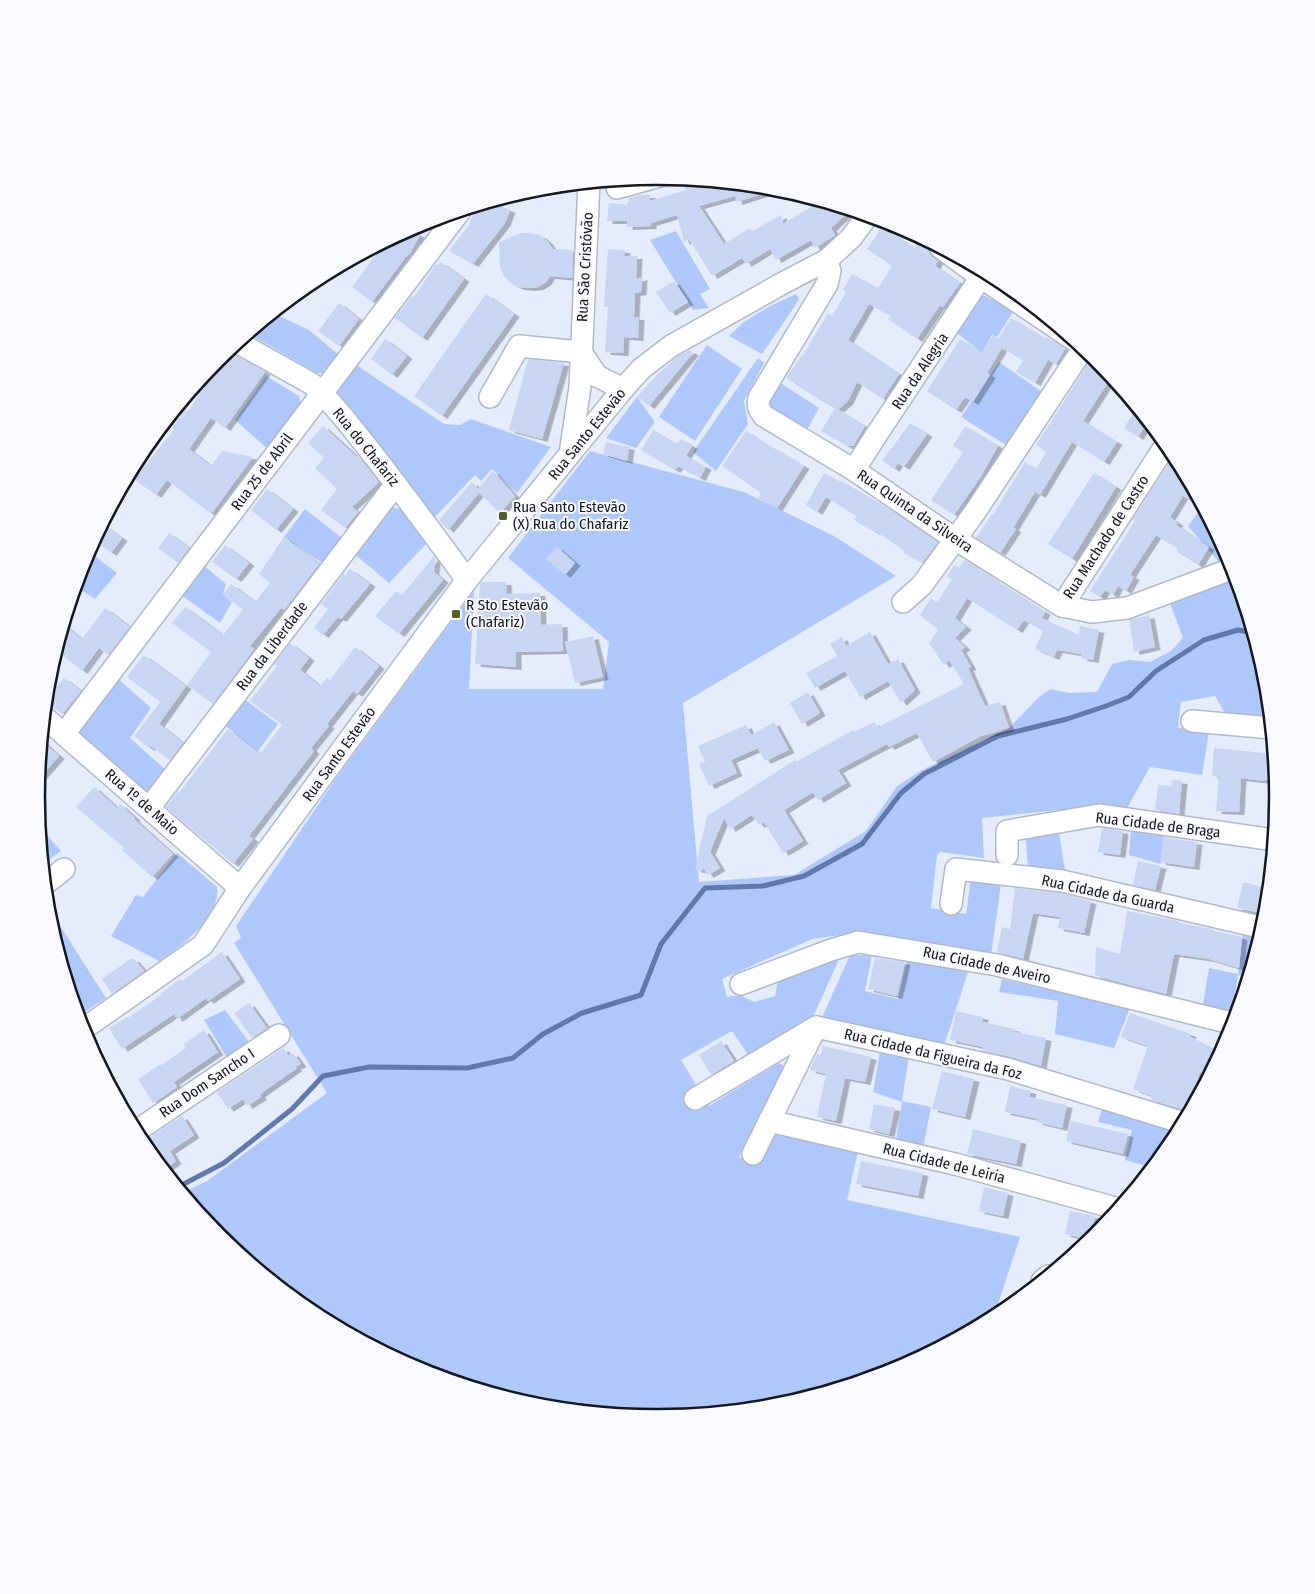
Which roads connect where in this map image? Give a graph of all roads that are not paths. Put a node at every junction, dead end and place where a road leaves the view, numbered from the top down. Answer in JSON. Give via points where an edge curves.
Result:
{"nodes":[{"id":1,"x":625,"y":186,"type":"edge"},
{"id":2,"x":616,"y":188,"type":"dead end"},
{"id":3,"x":589,"y":189,"type":"edge"},
{"id":4,"x":453,"y":220,"type":"edge"},
{"id":5,"x":864,"y":221,"type":"edge"},
{"id":6,"x":827,"y":260,"type":"junction"},
{"id":7,"x":982,"y":278,"type":"edge"},
{"id":8,"x":244,"y":346,"type":"edge"},
{"id":9,"x":581,"y":352,"type":"junction"},
{"id":10,"x":1080,"y":353,"type":"edge"},
{"id":11,"x":580,"y":387,"type":"junction"},
{"id":12,"x":623,"y":389,"type":"junction"},
{"id":13,"x":322,"y":393,"type":"junction"},
{"id":14,"x":490,"y":398,"type":"dead end"},
{"id":15,"x":605,"y":411,"type":"junction"},
{"id":16,"x":1162,"y":450,"type":"edge"},
{"id":17,"x":570,"y":454,"type":"junction"},
{"id":18,"x":854,"y":470,"type":"junction"},
{"id":19,"x":396,"y":484,"type":"junction"},
{"id":20,"x":956,"y":539,"type":"junction"},
{"id":21,"x":1226,"y":571,"type":"edge"},
{"id":22,"x":467,"y":580,"type":"junction"},
{"id":23,"x":903,"y":602,"type":"dead end"},
{"id":24,"x":1062,"y":606,"type":"junction"},
{"id":25,"x":1192,"y":720,"type":"dead end"},
{"id":26,"x":50,"y":722,"type":"edge"},
{"id":27,"x":1266,"y":727,"type":"edge"},
{"id":28,"x":64,"y":734,"type":"junction"},
{"id":29,"x":149,"y":808,"type":"junction"},
{"id":30,"x":1269,"y":839,"type":"edge"},
{"id":31,"x":1007,"y":855,"type":"dead end"},
{"id":32,"x":64,"y":869,"type":"dead end"},
{"id":33,"x":50,"y":880,"type":"edge"},
{"id":34,"x":240,"y":888,"type":"junction"},
{"id":35,"x":951,"y":904,"type":"dead end"},
{"id":36,"x":1256,"y":926,"type":"edge"},
{"id":37,"x":741,"y":984,"type":"dead end"},
{"id":38,"x":1226,"y":1022,"type":"edge"},
{"id":39,"x":90,"y":1025,"type":"edge"},
{"id":40,"x":816,"y":1027,"type":"junction"},
{"id":41,"x":279,"y":1035,"type":"dead end"},
{"id":42,"x":695,"y":1099,"type":"dead end"},
{"id":43,"x":769,"y":1121,"type":"junction"},
{"id":44,"x":1177,"y":1121,"type":"edge"},
{"id":45,"x":142,"y":1127,"type":"edge"},
{"id":46,"x":752,"y":1154,"type":"dead end"},
{"id":47,"x":1112,"y":1207,"type":"edge"}],
"edges":[{"from":1,"to":2,"type":"street"},
{"from":3,"to":9,"type":"street","name":"Rua São Cristóvão"},
{"from":4,"to":13,"type":"street","name":"Rua 25 de Abril"},
{"from":5,"to":6,"type":"street","name":"Rua Santo Estevão"},
{"from":6,"to":12,"type":"street","name":"Rua Santo Estevão","via":[[671,346]]},
{"from":6,"to":18,"type":"street","name":"Rua Quinta da Silveira","via":[[830,271],[827,284],[758,404],[764,416]]},
{"from":7,"to":18,"type":"street","name":"Rua da Alegria"},
{"from":8,"to":13,"type":"street","name":"Rua do Chafariz","via":[[312,384]]},
{"from":9,"to":11,"type":"street","name":"Rua São Cristóvão"},
{"from":9,"to":12,"type":"street","via":[[597,376]]},
{"from":9,"to":14,"type":"street","via":[[519,346]]},
{"from":10,"to":20,"type":"street"},
{"from":11,"to":15,"type":"street","via":[[589,402]]},
{"from":11,"to":17,"type":"street","name":"Rua São Cristóvão"},
{"from":12,"to":15,"type":"street","name":"Rua Santo Estevão"},
{"from":13,"to":19,"type":"street","name":"Rua do Chafariz"},
{"from":13,"to":28,"type":"street","name":"Rua 25 de Abril"},
{"from":15,"to":17,"type":"street","name":"Rua Santo Estevão"},
{"from":16,"to":24,"type":"street","name":"Rua Machado de Castro"},
{"from":17,"to":22,"type":"street","name":"Rua Santo Estevão"},
{"from":18,"to":20,"type":"street","name":"Rua Quinta da Silveira"},
{"from":19,"to":22,"type":"street","name":"Rua do Chafariz"},
{"from":19,"to":29,"type":"street","name":"Rua da Liberdade"},
{"from":20,"to":23,"type":"street","via":[[922,585]]},
{"from":20,"to":24,"type":"street","name":"Rua Quinta da Silveira"},
{"from":21,"to":24,"type":"street","name":"Rua Quinta da Silveira","via":[[1127,608],[1092,612]]},
{"from":22,"to":34,"type":"street","name":"Rua Santo Estevão"},
{"from":25,"to":27,"type":"street"},
{"from":26,"to":28,"type":"street","name":"Rua 1º de Maio"},
{"from":28,"to":29,"type":"street","name":"Rua 1º de Maio"},
{"from":29,"to":34,"type":"street","name":"Rua 1º de Maio"},
{"from":30,"to":31,"type":"street","name":"Rua Cidade de Braga","via":[[1099,815],[1007,831]]},
{"from":32,"to":33,"type":"street"},
{"from":34,"to":39,"type":"street","name":"Rua Santo Estevão","via":[[203,945]]},
{"from":35,"to":36,"type":"street","name":"Rua Cidade da Guarda","via":[[956,870],[1062,881]]},
{"from":37,"to":38,"type":"street","name":"Rua Cidade de Aveiro","via":[[858,942],[997,964]]},
{"from":40,"to":42,"type":"street"},
{"from":40,"to":43,"type":"street"},
{"from":40,"to":44,"type":"street","name":"Rua Cidade da Figueira da Foz","via":[[1008,1069]]},
{"from":41,"to":45,"type":"street","name":"Rua Dom Sancho I"},
{"from":43,"to":46,"type":"street"},
{"from":43,"to":47,"type":"street","name":"Rua Cidade de Leiria","via":[[955,1164]]}]}
